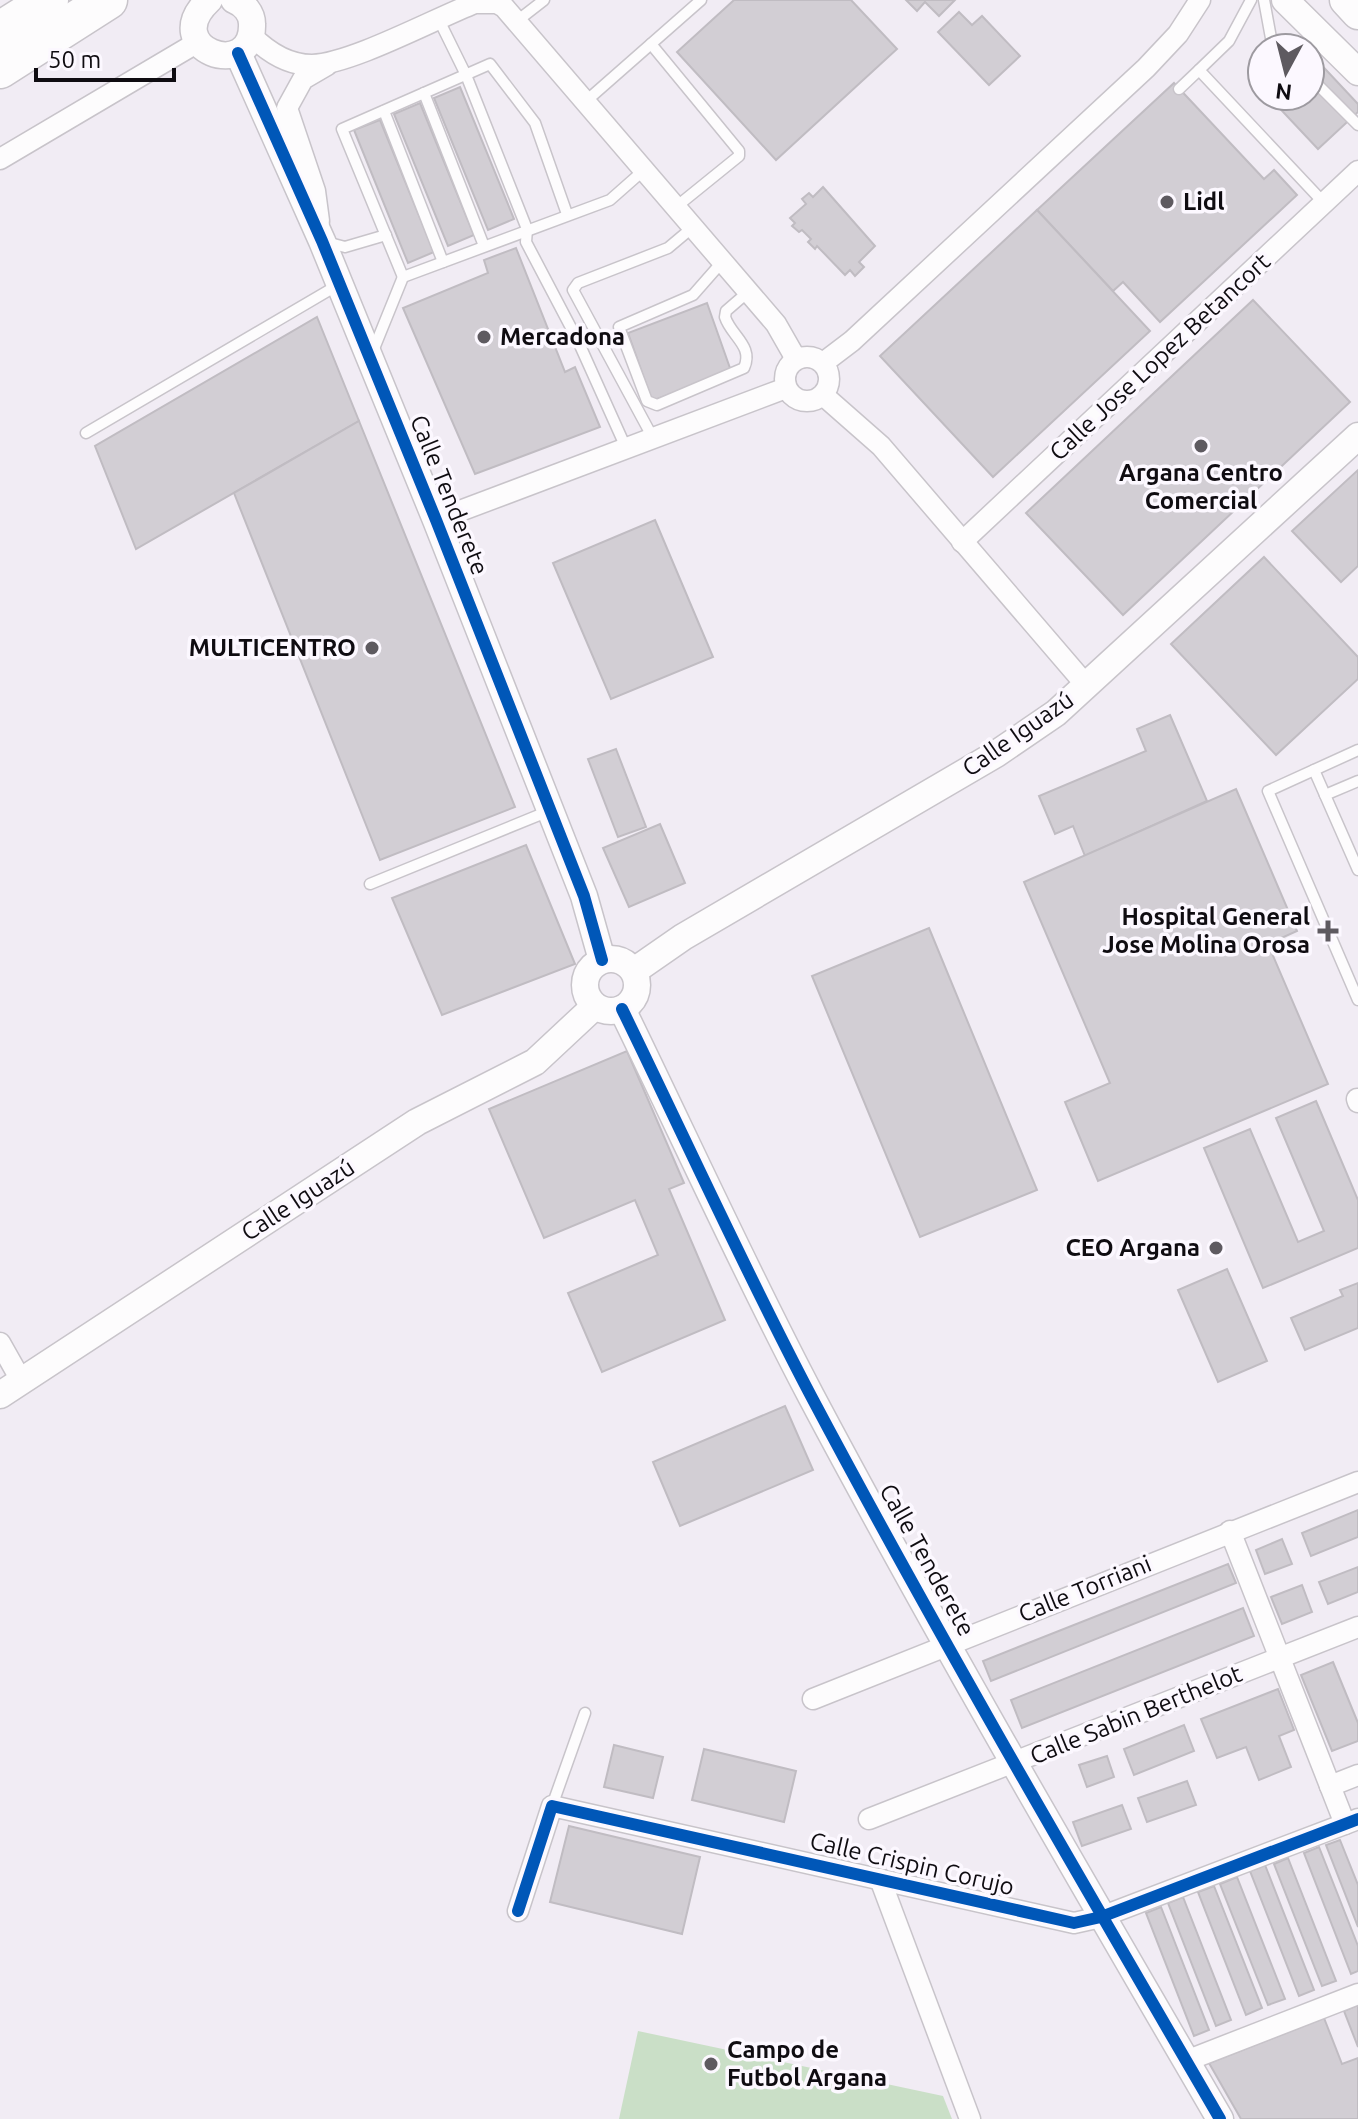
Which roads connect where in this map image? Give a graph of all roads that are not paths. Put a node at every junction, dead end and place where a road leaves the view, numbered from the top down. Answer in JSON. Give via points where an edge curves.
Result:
{"nodes":[{"id":1,"x":49,"y":0,"type":"edge"},
{"id":2,"x":108,"y":0,"type":"edge"},
{"id":3,"x":209,"y":0,"type":"edge"},
{"id":4,"x":234,"y":0,"type":"edge"},
{"id":5,"x":544,"y":0,"type":"edge"},
{"id":6,"x":701,"y":0,"type":"edge"},
{"id":7,"x":1200,"y":0,"type":"edge"},
{"id":8,"x":1251,"y":0,"type":"edge"},
{"id":9,"x":1264,"y":0,"type":"edge"},
{"id":10,"x":1285,"y":0,"type":"edge"},
{"id":11,"x":1333,"y":0,"type":"edge"},
{"id":12,"x":1346,"y":0,"type":"edge"},
{"id":13,"x":1358,"y":13,"type":"edge"},
{"id":14,"x":438,"y":18,"type":"junction"},
{"id":15,"x":517,"y":21,"type":"junction"},
{"id":16,"x":1358,"y":28,"type":"edge"},
{"id":17,"x":0,"y":31,"type":"edge"},
{"id":18,"x":1270,"y":32,"type":"edge"},
{"id":19,"x":198,"y":42,"type":"junction"},
{"id":20,"x":245,"y":44,"type":"junction"},
{"id":21,"x":651,"y":44,"type":"junction"},
{"id":22,"x":331,"y":62,"type":"junction"},
{"id":23,"x":0,"y":69,"type":"edge"},
{"id":24,"x":1199,"y":70,"type":"junction"},
{"id":25,"x":1358,"y":72,"type":"edge"},
{"id":26,"x":466,"y":75,"type":"junction"},
{"id":27,"x":1179,"y":89,"type":"dead end"},
{"id":28,"x":424,"y":93,"type":"junction"},
{"id":29,"x":1326,"y":93,"type":"edge"},
{"id":30,"x":585,"y":102,"type":"junction"},
{"id":31,"x":384,"y":111,"type":"junction"},
{"id":32,"x":1358,"y":125,"type":"edge"},
{"id":33,"x":0,"y":159,"type":"edge"},
{"id":34,"x":644,"y":170,"type":"junction"},
{"id":35,"x":1358,"y":171,"type":"edge"},
{"id":36,"x":1324,"y":203,"type":"junction"},
{"id":37,"x":676,"y":207,"type":"junction"},
{"id":38,"x":567,"y":214,"type":"junction"},
{"id":39,"x":693,"y":227,"type":"junction"},
{"id":40,"x":527,"y":229,"type":"junction"},
{"id":41,"x":386,"y":235,"type":"junction"},
{"id":42,"x":322,"y":241,"type":"junction"},
{"id":43,"x":484,"y":246,"type":"junction"},
{"id":44,"x":443,"y":262,"type":"junction"},
{"id":45,"x":722,"y":262,"type":"junction"},
{"id":46,"x":403,"y":277,"type":"junction"},
{"id":47,"x":338,"y":285,"type":"junction"},
{"id":48,"x":748,"y":292,"type":"junction"},
{"id":49,"x":619,"y":327,"type":"junction"},
{"id":50,"x":598,"y":336,"type":"junction"},
{"id":51,"x":796,"y":359,"type":"junction"},
{"id":52,"x":370,"y":361,"type":"junction"},
{"id":53,"x":823,"y":363,"type":"junction"},
{"id":54,"x":786,"y":388,"type":"junction"},
{"id":55,"x":823,"y":395,"type":"junction"},
{"id":56,"x":86,"y":433,"type":"dead end"},
{"id":57,"x":1358,"y":436,"type":"edge"},
{"id":58,"x":654,"y":440,"type":"junction"},
{"id":59,"x":627,"y":450,"type":"junction"},
{"id":60,"x":436,"y":520,"type":"junction"},
{"id":61,"x":962,"y":542,"type":"junction"},
{"id":62,"x":1086,"y":685,"type":"junction"},
{"id":63,"x":1358,"y":750,"type":"edge"},
{"id":64,"x":1314,"y":770,"type":"junction"},
{"id":65,"x":1358,"y":781,"type":"edge"},
{"id":66,"x":1325,"y":795,"type":"junction"},
{"id":67,"x":550,"y":811,"type":"junction"},
{"id":68,"x":1358,"y":870,"type":"edge"},
{"id":69,"x":370,"y":884,"type":"dead end"},
{"id":70,"x":602,"y":960,"type":"junction"},
{"id":71,"x":634,"y":971,"type":"junction"},
{"id":72,"x":1358,"y":1000,"type":"edge"},
{"id":73,"x":595,"y":1006,"type":"junction"},
{"id":74,"x":622,"y":1009,"type":"junction"},
{"id":75,"x":0,"y":1343,"type":"edge"},
{"id":76,"x":11,"y":1388,"type":"edge"},
{"id":77,"x":1358,"y":1482,"type":"edge"},
{"id":78,"x":1230,"y":1531,"type":"junction"},
{"id":79,"x":1358,"y":1627,"type":"edge"},
{"id":80,"x":948,"y":1643,"type":"junction"},
{"id":81,"x":1280,"y":1658,"type":"junction"},
{"id":82,"x":813,"y":1699,"type":"dead end"},
{"id":83,"x":585,"y":1713,"type":"dead end"},
{"id":84,"x":1016,"y":1763,"type":"junction"},
{"id":85,"x":1358,"y":1775,"type":"edge"},
{"id":86,"x":1330,"y":1786,"type":"junction"},
{"id":87,"x":552,"y":1806,"type":"junction"},
{"id":88,"x":869,"y":1819,"type":"dead end"},
{"id":89,"x":1351,"y":1822,"type":"edge"},
{"id":90,"x":880,"y":1879,"type":"junction"},
{"id":91,"x":518,"y":1911,"type":"dead end"},
{"id":92,"x":1101,"y":1917,"type":"junction"},
{"id":93,"x":1358,"y":1994,"type":"edge"},
{"id":94,"x":1186,"y":2061,"type":"junction"},
{"id":95,"x":970,"y":2119,"type":"edge"},
{"id":96,"x":1220,"y":2119,"type":"edge"}],
"edges":[{"from":1,"to":17,"type":"highway"},
{"from":2,"to":23,"type":"highway"},
{"from":3,"to":19,"type":"street","via":[[193,27]]},
{"from":4,"to":20,"type":"street","name":"Calle Tenderete","via":[[252,18]]},
{"from":5,"to":15,"type":"lane"},
{"from":6,"to":21,"type":"lane"},
{"from":7,"to":53,"type":"street","via":[[1146,68]]},
{"from":8,"to":24,"type":"lane","via":[[1229,41]]},
{"from":9,"to":18,"type":"lane"},
{"from":10,"to":25,"type":"street"},
{"from":11,"to":16,"type":"street"},
{"from":12,"to":13,"type":"main road"},
{"from":14,"to":15,"type":"street","via":[[483,1],[504,7]]},
{"from":14,"to":22,"type":"street"},
{"from":14,"to":26,"type":"lane"},
{"from":15,"to":30,"type":"street"},
{"from":19,"to":20,"type":"street","via":[[209,53],[223,56]]},
{"from":19,"to":33,"type":"street"},
{"from":20,"to":22,"type":"street","via":[[286,60]]},
{"from":20,"to":42,"type":"street","name":"Calle Tenderete"},
{"from":21,"to":30,"type":"lane"},
{"from":21,"to":37,"type":"lane","via":[[739,151]]},
{"from":22,"to":42,"type":"street","via":[[303,79],[287,108],[315,191]]},
{"from":24,"to":27,"type":"lane"},
{"from":24,"to":36,"type":"lane"},
{"from":26,"to":28,"type":"lane"},
{"from":26,"to":38,"type":"lane","via":[[490,64],[535,123]]},
{"from":26,"to":40,"type":"lane"},
{"from":28,"to":31,"type":"lane"},
{"from":28,"to":43,"type":"lane"},
{"from":29,"to":32,"type":"lane"},
{"from":30,"to":34,"type":"street"},
{"from":31,"to":41,"type":"lane","via":[[342,129]]},
{"from":31,"to":44,"type":"lane"},
{"from":34,"to":37,"type":"street"},
{"from":34,"to":38,"type":"lane","via":[[610,200]]},
{"from":35,"to":36,"type":"street","name":"Calle Jose Lopez Betancort"},
{"from":36,"to":61,"type":"street","name":"Calle Jose Lopez Betancort"},
{"from":37,"to":39,"type":"street"},
{"from":38,"to":40,"type":"lane"},
{"from":39,"to":45,"type":"street"},
{"from":39,"to":50,"type":"lane","via":[[668,248],[574,286]]},
{"from":40,"to":43,"type":"lane"},
{"from":40,"to":59,"type":"lane","via":[[526,242]]},
{"from":41,"to":42,"type":"lane","via":[[345,247]]},
{"from":41,"to":46,"type":"lane"},
{"from":42,"to":47,"type":"street","name":"Calle Tenderete"},
{"from":43,"to":44,"type":"lane"},
{"from":44,"to":46,"type":"lane"},
{"from":45,"to":48,"type":"street"},
{"from":45,"to":49,"type":"lane","via":[[693,295]]},
{"from":46,"to":52,"type":"lane"},
{"from":47,"to":52,"type":"street","name":"Calle Tenderete"},
{"from":47,"to":56,"type":"lane"},
{"from":48,"to":49,"type":"lane","via":[[725,317],[748,356],[744,368],[657,405],[644,397]]},
{"from":48,"to":51,"type":"street","via":[[776,324]]},
{"from":49,"to":50,"type":"lane"},
{"from":50,"to":58,"type":"lane"},
{"from":51,"to":53,"type":"street"},
{"from":51,"to":54,"type":"street","via":[[786,372]]},
{"from":52,"to":60,"type":"street","name":"Calle Tenderete"},
{"from":53,"to":55,"type":"street","via":[[829,379]]},
{"from":54,"to":55,"type":"street","via":[[807,401]]},
{"from":54,"to":58,"type":"street"},
{"from":55,"to":61,"type":"street","via":[[881,446]]},
{"from":57,"to":62,"type":"street","name":"Calle Iguazú"},
{"from":58,"to":59,"type":"street"},
{"from":59,"to":60,"type":"street"},
{"from":60,"to":67,"type":"street","name":"Calle Tenderete"},
{"from":61,"to":62,"type":"street"},
{"from":62,"to":71,"type":"street","name":"Calle Iguazú","via":[[996,754]]},
{"from":63,"to":64,"type":"lane"},
{"from":64,"to":66,"type":"lane"},
{"from":64,"to":72,"type":"lane","via":[[1268,791]]},
{"from":65,"to":66,"type":"lane"},
{"from":66,"to":68,"type":"lane"},
{"from":67,"to":69,"type":"lane"},
{"from":67,"to":70,"type":"street","name":"Calle Tenderete","via":[[584,896]]},
{"from":70,"to":71,"type":"street","via":[[620,960]]},
{"from":70,"to":73,"type":"street","via":[[586,976],[585,987]]},
{"from":71,"to":74,"type":"street","via":[[637,993]]},
{"from":73,"to":74,"type":"street"},
{"from":73,"to":76,"type":"street","name":"Calle Iguazú","via":[[535,1062],[417,1122]]},
{"from":74,"to":80,"type":"street","name":"Calle Tenderete","via":[[756,1291]]},
{"from":75,"to":76,"type":"street"},
{"from":77,"to":78,"type":"street","name":"Calle Torriani"},
{"from":78,"to":80,"type":"street","name":"Calle Torriani"},
{"from":78,"to":81,"type":"street"},
{"from":79,"to":81,"type":"street","name":"Calle Sabin Berthelot"},
{"from":80,"to":82,"type":"street","name":"Calle Torriani"},
{"from":80,"to":84,"type":"street","name":"Calle Tenderete"},
{"from":81,"to":84,"type":"street","name":"Calle Sabin Berthelot"},
{"from":81,"to":86,"type":"street"},
{"from":83,"to":87,"type":"lane"},
{"from":84,"to":88,"type":"street","name":"Calle Sabin Berthelot"},
{"from":84,"to":92,"type":"street","name":"Calle Tenderete"},
{"from":85,"to":86,"type":"street"},
{"from":86,"to":89,"type":"street"},
{"from":87,"to":90,"type":"street","name":"Calle Crispin Corujo"},
{"from":87,"to":91,"type":"street"},
{"from":89,"to":92,"type":"street","name":"Calle Crispin Corujo"},
{"from":90,"to":92,"type":"street","name":"Calle Crispin Corujo","via":[[1074,1923]]},
{"from":90,"to":95,"type":"street"},
{"from":92,"to":94,"type":"street","name":"Calle Tenderete"},
{"from":93,"to":94,"type":"street"},
{"from":94,"to":96,"type":"street","name":"Calle Tenderete"}]}
